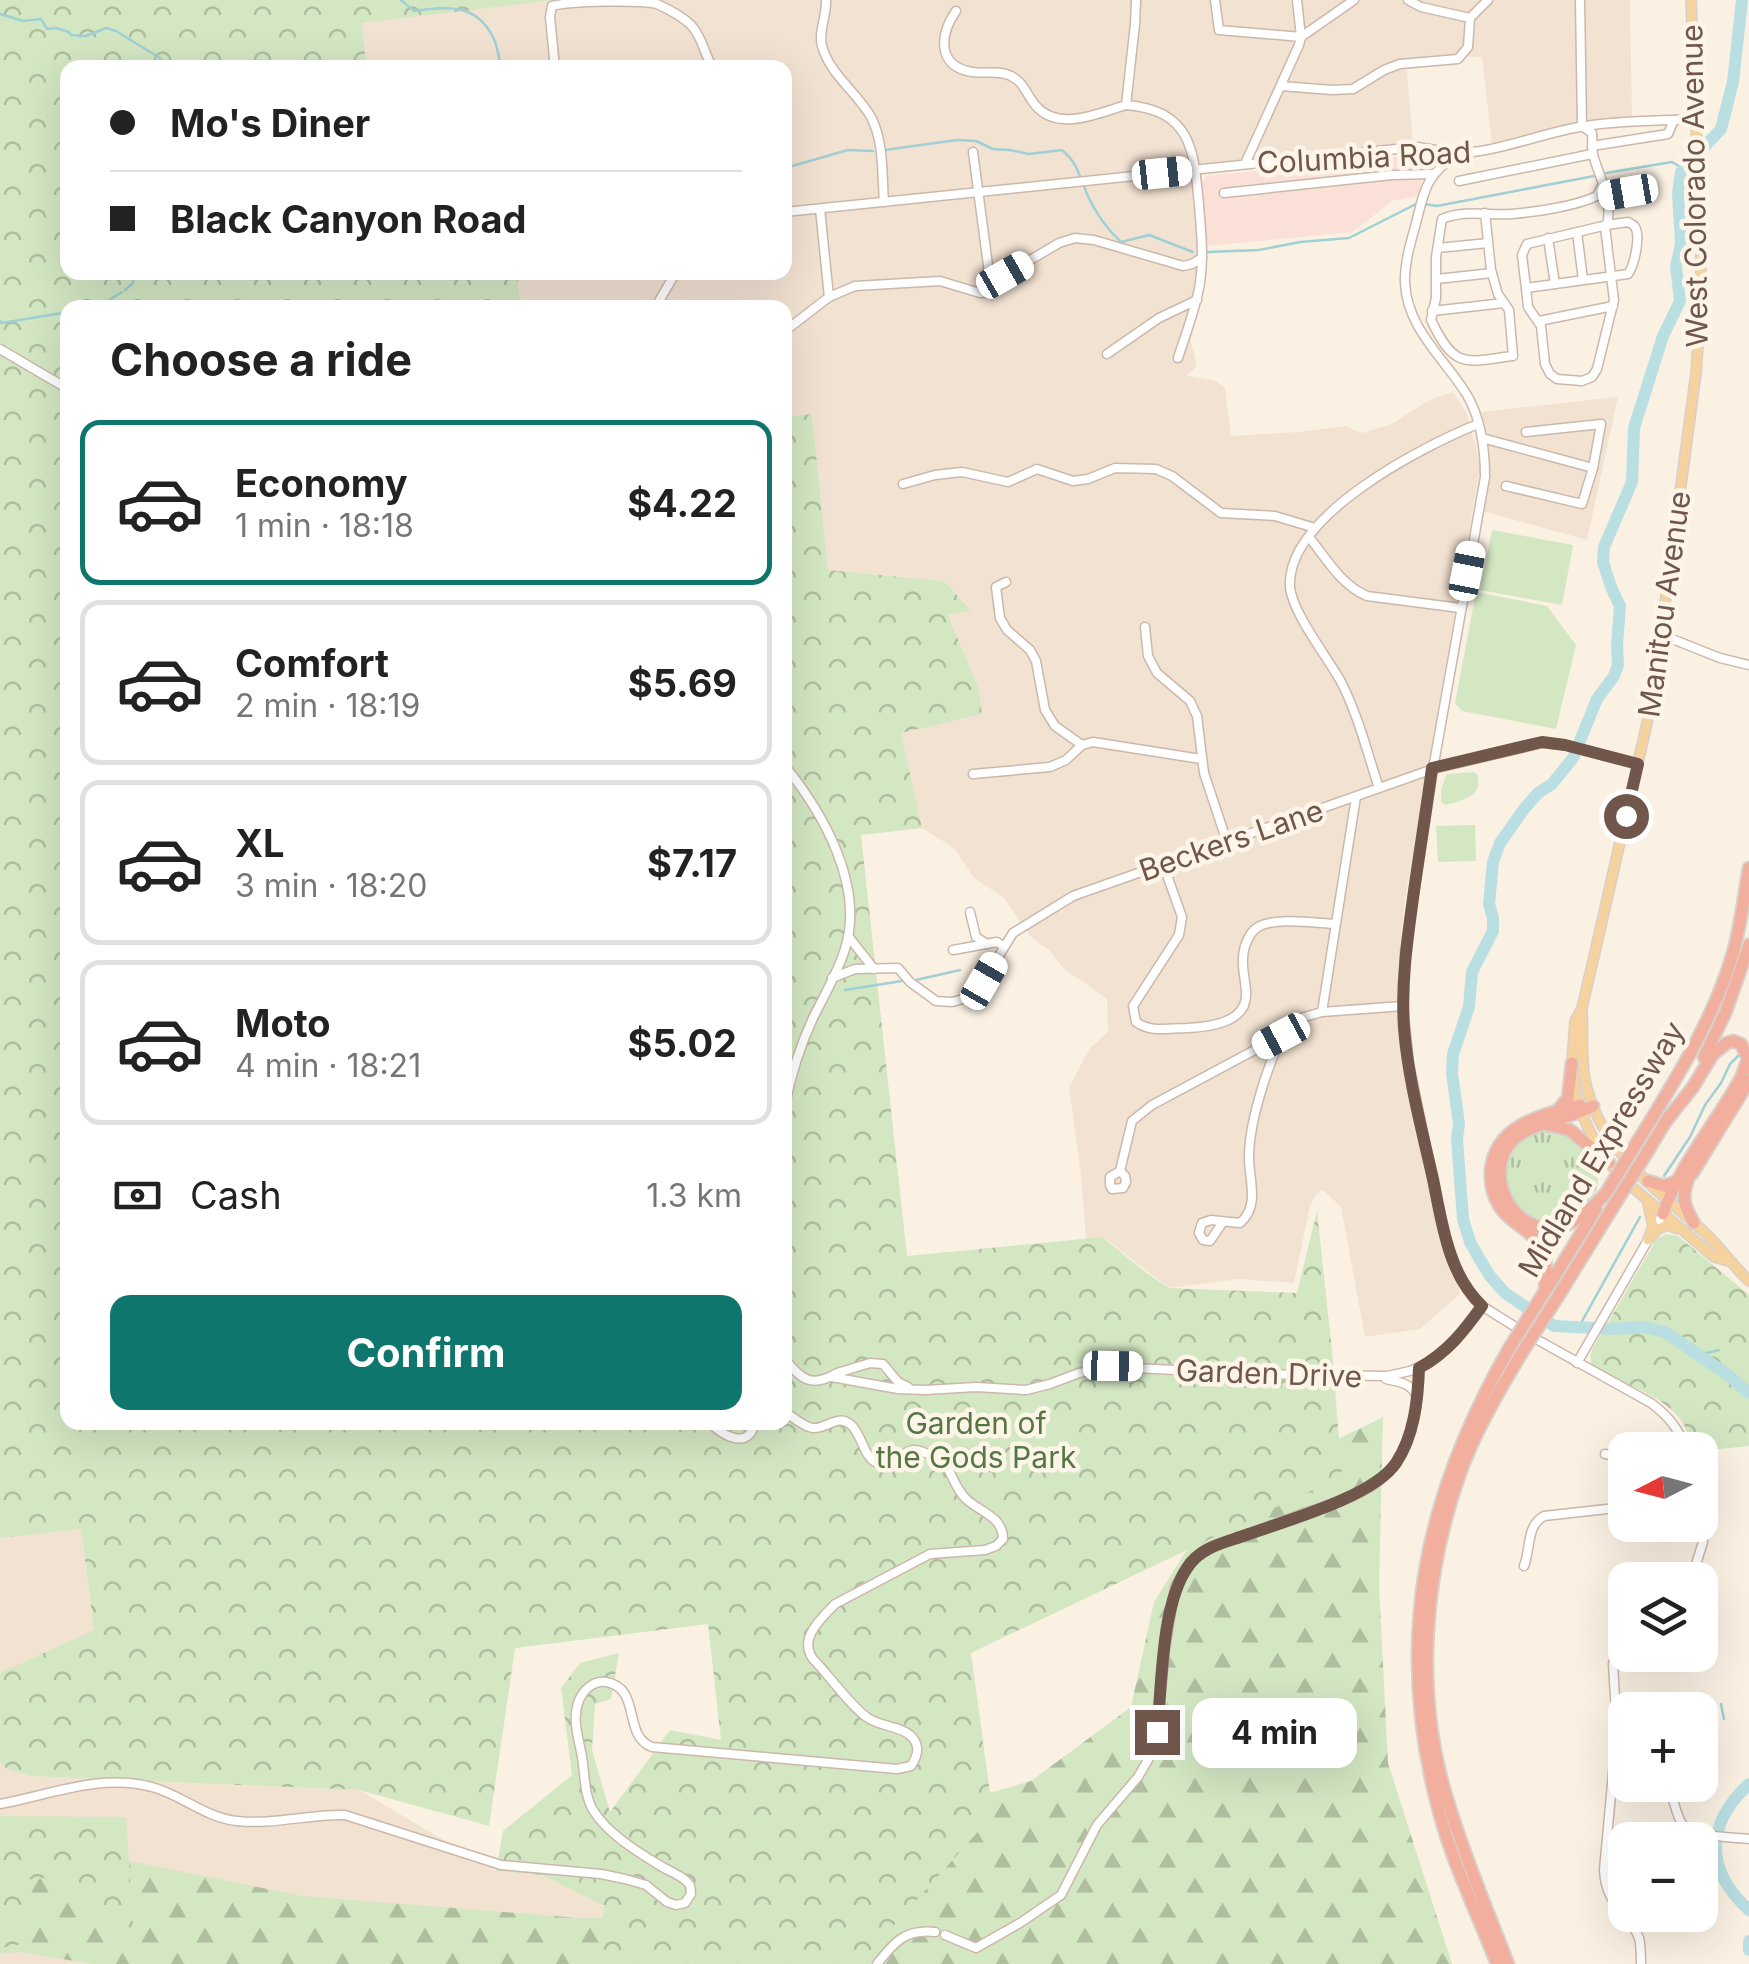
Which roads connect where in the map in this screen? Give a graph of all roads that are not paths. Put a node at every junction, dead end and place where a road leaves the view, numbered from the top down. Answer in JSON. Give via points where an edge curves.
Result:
{"nodes":[{"id":1,"x":826,"y":0,"type":"edge"},
{"id":2,"x":1136,"y":0,"type":"edge"},
{"id":3,"x":1215,"y":0,"type":"edge"},
{"id":4,"x":1297,"y":0,"type":"edge"},
{"id":5,"x":1354,"y":0,"type":"edge"},
{"id":6,"x":1408,"y":0,"type":"edge"},
{"id":7,"x":1488,"y":0,"type":"edge"},
{"id":8,"x":1580,"y":0,"type":"edge"},
{"id":9,"x":1691,"y":0,"type":"edge"},
{"id":10,"x":956,"y":10,"type":"dead end"},
{"id":11,"x":1470,"y":18,"type":"junction"},
{"id":12,"x":1301,"y":37,"type":"junction"},
{"id":13,"x":554,"y":60,"type":"edge"},
{"id":14,"x":708,"y":60,"type":"edge"},
{"id":15,"x":1282,"y":86,"type":"junction"},
{"id":16,"x":1126,"y":105,"type":"junction"},
{"id":17,"x":1696,"y":119,"type":"junction"},
{"id":18,"x":1677,"y":120,"type":"junction"},
{"id":19,"x":1582,"y":126,"type":"junction"},
{"id":20,"x":1592,"y":143,"type":"junction"},
{"id":21,"x":1428,"y":148,"type":"junction"},
{"id":22,"x":973,"y":152,"type":"dead end"},
{"id":23,"x":1458,"y":154,"type":"junction"},
{"id":24,"x":1245,"y":164,"type":"junction"},
{"id":25,"x":1196,"y":169,"type":"junction"},
{"id":26,"x":1434,"y":173,"type":"junction"},
{"id":27,"x":1459,"y":180,"type":"dead end"},
{"id":28,"x":1602,"y":184,"type":"junction"},
{"id":29,"x":1648,"y":188,"type":"dead end"},
{"id":30,"x":979,"y":192,"type":"junction"},
{"id":31,"x":1224,"y":193,"type":"dead end"},
{"id":32,"x":1607,"y":196,"type":"junction"},
{"id":33,"x":884,"y":202,"type":"junction"},
{"id":34,"x":820,"y":208,"type":"junction"},
{"id":35,"x":792,"y":211,"type":"edge"},
{"id":36,"x":1484,"y":213,"type":"junction"},
{"id":37,"x":1606,"y":226,"type":"junction"},
{"id":38,"x":1577,"y":232,"type":"junction"},
{"id":39,"x":1548,"y":238,"type":"junction"},
{"id":40,"x":1488,"y":243,"type":"junction"},
{"id":41,"x":1438,"y":248,"type":"junction"},
{"id":42,"x":1202,"y":258,"type":"junction"},
{"id":43,"x":1492,"y":273,"type":"junction"},
{"id":44,"x":1610,"y":277,"type":"junction"},
{"id":45,"x":1437,"y":279,"type":"junction"},
{"id":46,"x":1582,"y":280,"type":"junction"},
{"id":47,"x":1555,"y":284,"type":"junction"},
{"id":48,"x":990,"y":288,"type":"junction"},
{"id":49,"x":1526,"y":288,"type":"junction"},
{"id":50,"x":829,"y":297,"type":"junction"},
{"id":51,"x":1196,"y":300,"type":"junction"},
{"id":52,"x":1527,"y":304,"type":"junction"},
{"id":53,"x":1505,"y":305,"type":"junction"},
{"id":54,"x":1612,"y":306,"type":"junction"},
{"id":55,"x":1432,"y":311,"type":"junction"},
{"id":56,"x":1539,"y":321,"type":"junction"},
{"id":57,"x":792,"y":326,"type":"edge"},
{"id":58,"x":0,"y":349,"type":"edge"},
{"id":59,"x":1106,"y":354,"type":"dead end"},
{"id":60,"x":1178,"y":358,"type":"dead end"},
{"id":61,"x":1696,"y":373,"type":"joint"},
{"id":62,"x":60,"y":384,"type":"edge"},
{"id":63,"x":1478,"y":424,"type":"junction"},
{"id":64,"x":1526,"y":432,"type":"dead end"},
{"id":65,"x":1482,"y":438,"type":"junction"},
{"id":66,"x":1593,"y":468,"type":"junction"},
{"id":67,"x":902,"y":484,"type":"dead end"},
{"id":68,"x":1506,"y":486,"type":"dead end"},
{"id":69,"x":1315,"y":528,"type":"junction"},
{"id":70,"x":1309,"y":537,"type":"junction"},
{"id":71,"x":1006,"y":582,"type":"dead end"},
{"id":72,"x":1460,"y":608,"type":"junction"},
{"id":73,"x":1145,"y":627,"type":"dead end"},
{"id":74,"x":1662,"y":635,"type":"junction"},
{"id":75,"x":1749,"y":665,"type":"edge"},
{"id":76,"x":1082,"y":744,"type":"junction"},
{"id":77,"x":1201,"y":759,"type":"junction"},
{"id":78,"x":1638,"y":764,"type":"junction"},
{"id":79,"x":1432,"y":768,"type":"junction"},
{"id":80,"x":973,"y":774,"type":"dead end"},
{"id":81,"x":792,"y":775,"type":"edge"},
{"id":82,"x":1379,"y":788,"type":"junction"},
{"id":83,"x":1356,"y":797,"type":"junction"},
{"id":84,"x":1227,"y":842,"type":"junction"},
{"id":85,"x":1163,"y":864,"type":"junction"},
{"id":86,"x":1749,"y":868,"type":"edge"},
{"id":87,"x":970,"y":912,"type":"dead end"},
{"id":88,"x":1335,"y":924,"type":"junction"},
{"id":89,"x":848,"y":936,"type":"junction"},
{"id":90,"x":988,"y":944,"type":"junction"},
{"id":91,"x":1749,"y":944,"type":"edge"},
{"id":92,"x":1003,"y":946,"type":"junction"},
{"id":93,"x":953,"y":950,"type":"dead end"},
{"id":94,"x":874,"y":968,"type":"junction"},
{"id":95,"x":832,"y":978,"type":"junction"},
{"id":96,"x":1403,"y":1006,"type":"junction"},
{"id":97,"x":1582,"y":1008,"type":"junction"},
{"id":98,"x":1322,"y":1012,"type":"junction"},
{"id":99,"x":1281,"y":1036,"type":"junction"},
{"id":100,"x":1572,"y":1063,"type":"junction"},
{"id":101,"x":792,"y":1080,"type":"edge"},
{"id":102,"x":1749,"y":1081,"type":"edge"},
{"id":103,"x":1584,"y":1108,"type":"junction"},
{"id":104,"x":1552,"y":1114,"type":"junction"},
{"id":105,"x":1666,"y":1121,"type":"junction"},
{"id":106,"x":1544,"y":1125,"type":"junction"},
{"id":107,"x":1609,"y":1163,"type":"junction"},
{"id":108,"x":1120,"y":1171,"type":"dead end"},
{"id":109,"x":1683,"y":1180,"type":"junction"},
{"id":110,"x":1648,"y":1181,"type":"junction"},
{"id":111,"x":1644,"y":1197,"type":"junction"},
{"id":112,"x":1611,"y":1198,"type":"junction"},
{"id":113,"x":1668,"y":1206,"type":"junction"},
{"id":114,"x":1223,"y":1222,"type":"dead end"},
{"id":115,"x":1689,"y":1227,"type":"junction"},
{"id":116,"x":1648,"y":1240,"type":"junction"},
{"id":117,"x":1749,"y":1281,"type":"edge"},
{"id":118,"x":1545,"y":1291,"type":"junction"},
{"id":119,"x":1482,"y":1306,"type":"junction"},
{"id":120,"x":1516,"y":1351,"type":"junction"},
{"id":121,"x":1577,"y":1363,"type":"junction"},
{"id":122,"x":792,"y":1367,"type":"edge"},
{"id":123,"x":1419,"y":1368,"type":"junction"},
{"id":124,"x":1376,"y":1376,"type":"junction"},
{"id":125,"x":832,"y":1377,"type":"junction"},
{"id":126,"x":912,"y":1389,"type":"junction"},
{"id":127,"x":1418,"y":1399,"type":"junction"},
{"id":128,"x":792,"y":1416,"type":"edge"},
{"id":129,"x":716,"y":1430,"type":"edge"},
{"id":130,"x":754,"y":1430,"type":"edge"},
{"id":131,"x":1679,"y":1432,"type":"edge"},
{"id":132,"x":1605,"y":1454,"type":"dead end"},
{"id":133,"x":1608,"y":1454,"type":"edge"},
{"id":134,"x":1608,"y":1509,"type":"edge"},
{"id":135,"x":1524,"y":1566,"type":"dead end"},
{"id":136,"x":1614,"y":1802,"type":"edge"},
{"id":137,"x":1674,"y":1802,"type":"edge"},
{"id":138,"x":0,"y":1804,"type":"edge"},
{"id":139,"x":1749,"y":1838,"type":"edge"},
{"id":140,"x":878,"y":1964,"type":"edge"},
{"id":141,"x":1497,"y":1964,"type":"edge"},
{"id":142,"x":1508,"y":1964,"type":"edge"},
{"id":143,"x":1641,"y":1964,"type":"edge"}],
"edges":[{"from":1,"to":33,"type":"street","via":[[820,41],[873,122]]},
{"from":2,"to":16,"type":"street"},
{"from":3,"to":12,"type":"street","via":[[1219,30]]},
{"from":4,"to":12,"type":"street"},
{"from":5,"to":12,"type":"street"},
{"from":6,"to":11,"type":"street"},
{"from":7,"to":11,"type":"street"},
{"from":8,"to":19,"type":"street"},
{"from":9,"to":17,"type":"main road","name":"West Colorado Avenue"},
{"from":10,"to":16,"type":"street","via":[[943,43],[956,66],[1011,76],[1051,117],[1079,118]]},
{"from":11,"to":15,"type":"street","via":[[1468,47],[1458,59],[1400,64],[1353,89]]},
{"from":12,"to":15,"type":"street"},
{"from":13,"to":14,"type":"street","via":[[552,6],[634,1],[656,4],[690,23]]},
{"from":15,"to":24,"type":"street"},
{"from":16,"to":25,"type":"street","via":[[1162,114],[1178,127],[1190,142]]},
{"from":17,"to":18,"type":"street","name":"Columbia Road"},
{"from":17,"to":61,"type":"main road","name":"West Colorado Avenue"},
{"from":18,"to":19,"type":"street","name":"Columbia Road"},
{"from":18,"to":20,"type":"street","via":[[1668,134]]},
{"from":19,"to":20,"type":"street"},
{"from":19,"to":23,"type":"street","name":"Columbia Road"},
{"from":20,"to":27,"type":"street"},
{"from":20,"to":28,"type":"street"},
{"from":21,"to":23,"type":"street","name":"Columbia Road"},
{"from":21,"to":24,"type":"street","name":"Columbia Road"},
{"from":21,"to":26,"type":"street"},
{"from":22,"to":30,"type":"street"},
{"from":23,"to":26,"type":"street"},
{"from":24,"to":25,"type":"street","name":"Columbia Road"},
{"from":25,"to":30,"type":"street","name":"Columbia Road"},
{"from":25,"to":42,"type":"street"},
{"from":26,"to":31,"type":"street"},
{"from":26,"to":63,"type":"street","via":[[1405,270],[1407,299]]},
{"from":28,"to":32,"type":"street"},
{"from":28,"to":36,"type":"street","via":[[1597,196],[1580,202]]},
{"from":29,"to":32,"type":"street"},
{"from":30,"to":33,"type":"street","name":"Columbia Road"},
{"from":30,"to":48,"type":"street"},
{"from":32,"to":37,"type":"street"},
{"from":33,"to":34,"type":"street","name":"Columbia Road"},
{"from":34,"to":35,"type":"street","name":"Columbia Road"},
{"from":34,"to":50,"type":"street"},
{"from":36,"to":40,"type":"street"},
{"from":36,"to":41,"type":"street","via":[[1446,216]]},
{"from":37,"to":38,"type":"street"},
{"from":37,"to":44,"type":"street"},
{"from":37,"to":44,"type":"street","via":[[1628,222],[1636,230],[1632,270]]},
{"from":38,"to":39,"type":"street"},
{"from":38,"to":46,"type":"street"},
{"from":39,"to":47,"type":"street"},
{"from":39,"to":49,"type":"street","via":[[1523,250]]},
{"from":40,"to":41,"type":"street"},
{"from":40,"to":43,"type":"street"},
{"from":41,"to":45,"type":"street"},
{"from":42,"to":48,"type":"street","via":[[1182,266],[1075,238]]},
{"from":42,"to":51,"type":"street"},
{"from":43,"to":45,"type":"street"},
{"from":43,"to":53,"type":"street"},
{"from":44,"to":46,"type":"street"},
{"from":44,"to":54,"type":"street"},
{"from":45,"to":55,"type":"street"},
{"from":46,"to":47,"type":"street"},
{"from":47,"to":49,"type":"street"},
{"from":48,"to":50,"type":"street","via":[[980,293],[934,281],[855,286]]},
{"from":49,"to":52,"type":"street"},
{"from":50,"to":57,"type":"street"},
{"from":51,"to":59,"type":"street"},
{"from":51,"to":60,"type":"street"},
{"from":52,"to":53,"type":"street"},
{"from":52,"to":56,"type":"street"},
{"from":53,"to":55,"type":"street"},
{"from":53,"to":55,"type":"street","via":[[1513,356],[1471,362],[1454,356],[1432,325]]},
{"from":54,"to":56,"type":"street"},
{"from":54,"to":56,"type":"street","via":[[1597,368],[1586,380],[1548,372]]},
{"from":58,"to":62,"type":"street"},
{"from":61,"to":74,"type":"main road","name":"Manitou Avenue"},
{"from":63,"to":65,"type":"street"},
{"from":63,"to":69,"type":"street","via":[[1406,459],[1346,498]]},
{"from":64,"to":66,"type":"street","via":[[1600,424]]},
{"from":65,"to":66,"type":"street"},
{"from":65,"to":72,"type":"street","via":[[1485,477]]},
{"from":66,"to":68,"type":"street","via":[[1582,504]]},
{"from":67,"to":69,"type":"street","via":[[962,472],[1008,482],[1037,469],[1073,481],[1115,468],[1144,468],[1168,473],[1221,513],[1275,516]]},
{"from":69,"to":70,"type":"street"},
{"from":70,"to":72,"type":"street","via":[[1358,592]]},
{"from":70,"to":82,"type":"street","via":[[1292,572],[1292,593],[1342,683]]},
{"from":71,"to":76,"type":"street","via":[[996,587],[1000,618],[1036,661],[1045,710],[1055,726]]},
{"from":72,"to":79,"type":"street"},
{"from":73,"to":77,"type":"street","via":[[1157,672],[1197,716]]},
{"from":74,"to":75,"type":"street"},
{"from":74,"to":78,"type":"main road","name":"Manitou Avenue"},
{"from":76,"to":77,"type":"street"},
{"from":76,"to":80,"type":"street","via":[[1050,767]]},
{"from":77,"to":84,"type":"street"},
{"from":78,"to":79,"type":"street","name":"Beckers Lane","via":[[1540,743]]},
{"from":78,"to":97,"type":"main road","name":"Manitou Avenue"},
{"from":79,"to":82,"type":"street","name":"Beckers Lane"},
{"from":79,"to":96,"type":"street"},
{"from":81,"to":89,"type":"street","via":[[832,841],[849,904]]},
{"from":82,"to":83,"type":"street","name":"Beckers Lane"},
{"from":83,"to":84,"type":"street","name":"Beckers Lane"},
{"from":83,"to":88,"type":"street"},
{"from":84,"to":85,"type":"street","name":"Beckers Lane"},
{"from":85,"to":88,"type":"street","via":[[1182,918],[1179,934],[1133,1006],[1136,1022],[1146,1029],[1217,1025],[1237,1013],[1246,998],[1244,951],[1260,926]]},
{"from":85,"to":92,"type":"street","name":"Beckers Lane","via":[[1073,896]]},
{"from":86,"to":112,"type":"highway","name":"Midland Expressway","bridge":true,"via":[[1733,952],[1716,999]]},
{"from":87,"to":90,"type":"street","via":[[976,937]]},
{"from":88,"to":98,"type":"street"},
{"from":89,"to":94,"type":"street","name":"Beckers Lane"},
{"from":89,"to":95,"type":"street"},
{"from":90,"to":92,"type":"street"},
{"from":90,"to":93,"type":"street"},
{"from":91,"to":105,"type":"highway","name":"Midland Expressway","via":[[1718,1029]]},
{"from":92,"to":94,"type":"street","name":"Beckers Lane","via":[[974,996],[958,1001],[929,998],[898,968]]},
{"from":94,"to":95,"type":"street"},
{"from":95,"to":101,"type":"street"},
{"from":96,"to":98,"type":"street"},
{"from":96,"to":119,"type":"street","via":[[1443,1230],[1459,1276]]},
{"from":97,"to":100,"type":"main road","name":"Manitou Avenue"},
{"from":97,"to":103,"type":"main road","name":"Manitou Avenue"},
{"from":98,"to":99,"type":"street","via":[[1290,1021]]},
{"from":99,"to":108,"type":"street","via":[[1132,1121]]},
{"from":99,"to":114,"type":"street","via":[[1249,1152],[1253,1205],[1240,1223]]},
{"from":100,"to":103,"type":"main road","name":"Manitou Avenue"},
{"from":100,"to":104,"type":"highway","via":[[1567,1100]]},
{"from":102,"to":109,"type":"highway"},
{"from":103,"to":104,"type":"highway"},
{"from":103,"to":106,"type":"highway"},
{"from":103,"to":107,"type":"main road","name":"Manitou Avenue"},
{"from":103,"to":110,"type":"main road","name":"Manitou Avenue"},
{"from":104,"to":118,"type":"highway","via":[[1508,1133],[1490,1176],[1506,1216],[1540,1245]]},
{"from":105,"to":109,"type":"highway","via":[[1719,1048],[1734,1041],[1743,1046],[1748,1058],[1742,1076]]},
{"from":105,"to":112,"type":"highway","name":"Midland Expressway","bridge":true},
{"from":106,"to":107,"type":"highway","via":[[1570,1130]]},
{"from":106,"to":112,"type":"highway","via":[[1516,1137],[1501,1160],[1500,1185],[1510,1207],[1554,1228]]},
{"from":107,"to":111,"type":"main road","name":"Manitou Avenue"},
{"from":109,"to":110,"type":"highway","via":[[1664,1186]]},
{"from":109,"to":113,"type":"highway"},
{"from":109,"to":115,"type":"highway"},
{"from":110,"to":113,"type":"main road","name":"Manitou Avenue"},
{"from":111,"to":113,"type":"main road","name":"Manitou Avenue"},
{"from":111,"to":116,"type":"main road","via":[[1652,1219]]},
{"from":112,"to":118,"type":"highway","name":"Midland Expressway"},
{"from":112,"to":120,"type":"highway","name":"Midland Expressway","bridge":true,"via":[[1557,1298]]},
{"from":113,"to":115,"type":"main road","name":"Manitou Avenue"},
{"from":113,"to":116,"type":"street"},
{"from":115,"to":116,"type":"main road","via":[[1666,1225]]},
{"from":115,"to":117,"type":"main road","name":"Manitou Avenue","via":[[1722,1247]]},
{"from":116,"to":121,"type":"street"},
{"from":118,"to":120,"type":"highway","name":"Midland Expressway","bridge":true},
{"from":119,"to":121,"type":"street"},
{"from":119,"to":123,"type":"street","name":"Garden Drive","via":[[1455,1341]]},
{"from":120,"to":141,"type":"highway","name":"Midland Expressway","via":[[1485,1390],[1444,1488],[1421,1588],[1418,1640],[1425,1748],[1440,1817]]},
{"from":120,"to":142,"type":"highway","name":"Midland Expressway","via":[[1460,1474],[1435,1564],[1427,1645],[1444,1788]]},
{"from":121,"to":131,"type":"street","via":[[1651,1403]]},
{"from":122,"to":125,"type":"street","name":"Garden Drive","via":[[803,1379]]},
{"from":123,"to":124,"type":"street","name":"Garden Drive"},
{"from":123,"to":127,"type":"street"},
{"from":124,"to":126,"type":"street","name":"Garden Drive","via":[[1113,1366],[1026,1390]]},
{"from":124,"to":127,"type":"street","via":[[1411,1387]]},
{"from":125,"to":126,"type":"street","name":"Garden Drive"},
{"from":125,"to":126,"type":"street","via":[[880,1364]]},
{"from":127,"to":140,"type":"street","via":[[1397,1462],[1380,1480],[1214,1546],[1190,1562],[1172,1602],[1152,1753],[1097,1826],[1062,1895],[976,1948],[922,1931],[907,1934]]},
{"from":128,"to":138,"type":"street","via":[[811,1428],[847,1422],[879,1464],[915,1450],[944,1462],[967,1500],[1003,1529],[1003,1539],[985,1550],[930,1554],[835,1604],[807,1643],[813,1659],[870,1720],[913,1738],[918,1756],[910,1766],[652,1747],[637,1737],[623,1692],[605,1682],[585,1689],[575,1724],[593,1811],[616,1836],[684,1879],[691,1894],[685,1903],[666,1902],[646,1884],[501,1864],[345,1815],[235,1821],[147,1786],[90,1784]]},
{"from":129,"to":130,"type":"street","via":[[738,1438]]},
{"from":132,"to":133,"type":"street"},
{"from":134,"to":135,"type":"street","via":[[1536,1521]]},
{"from":136,"to":143,"type":"street","via":[[1605,1884],[1640,1942]]},
{"from":137,"to":139,"type":"street","via":[[1686,1828]]}]}
